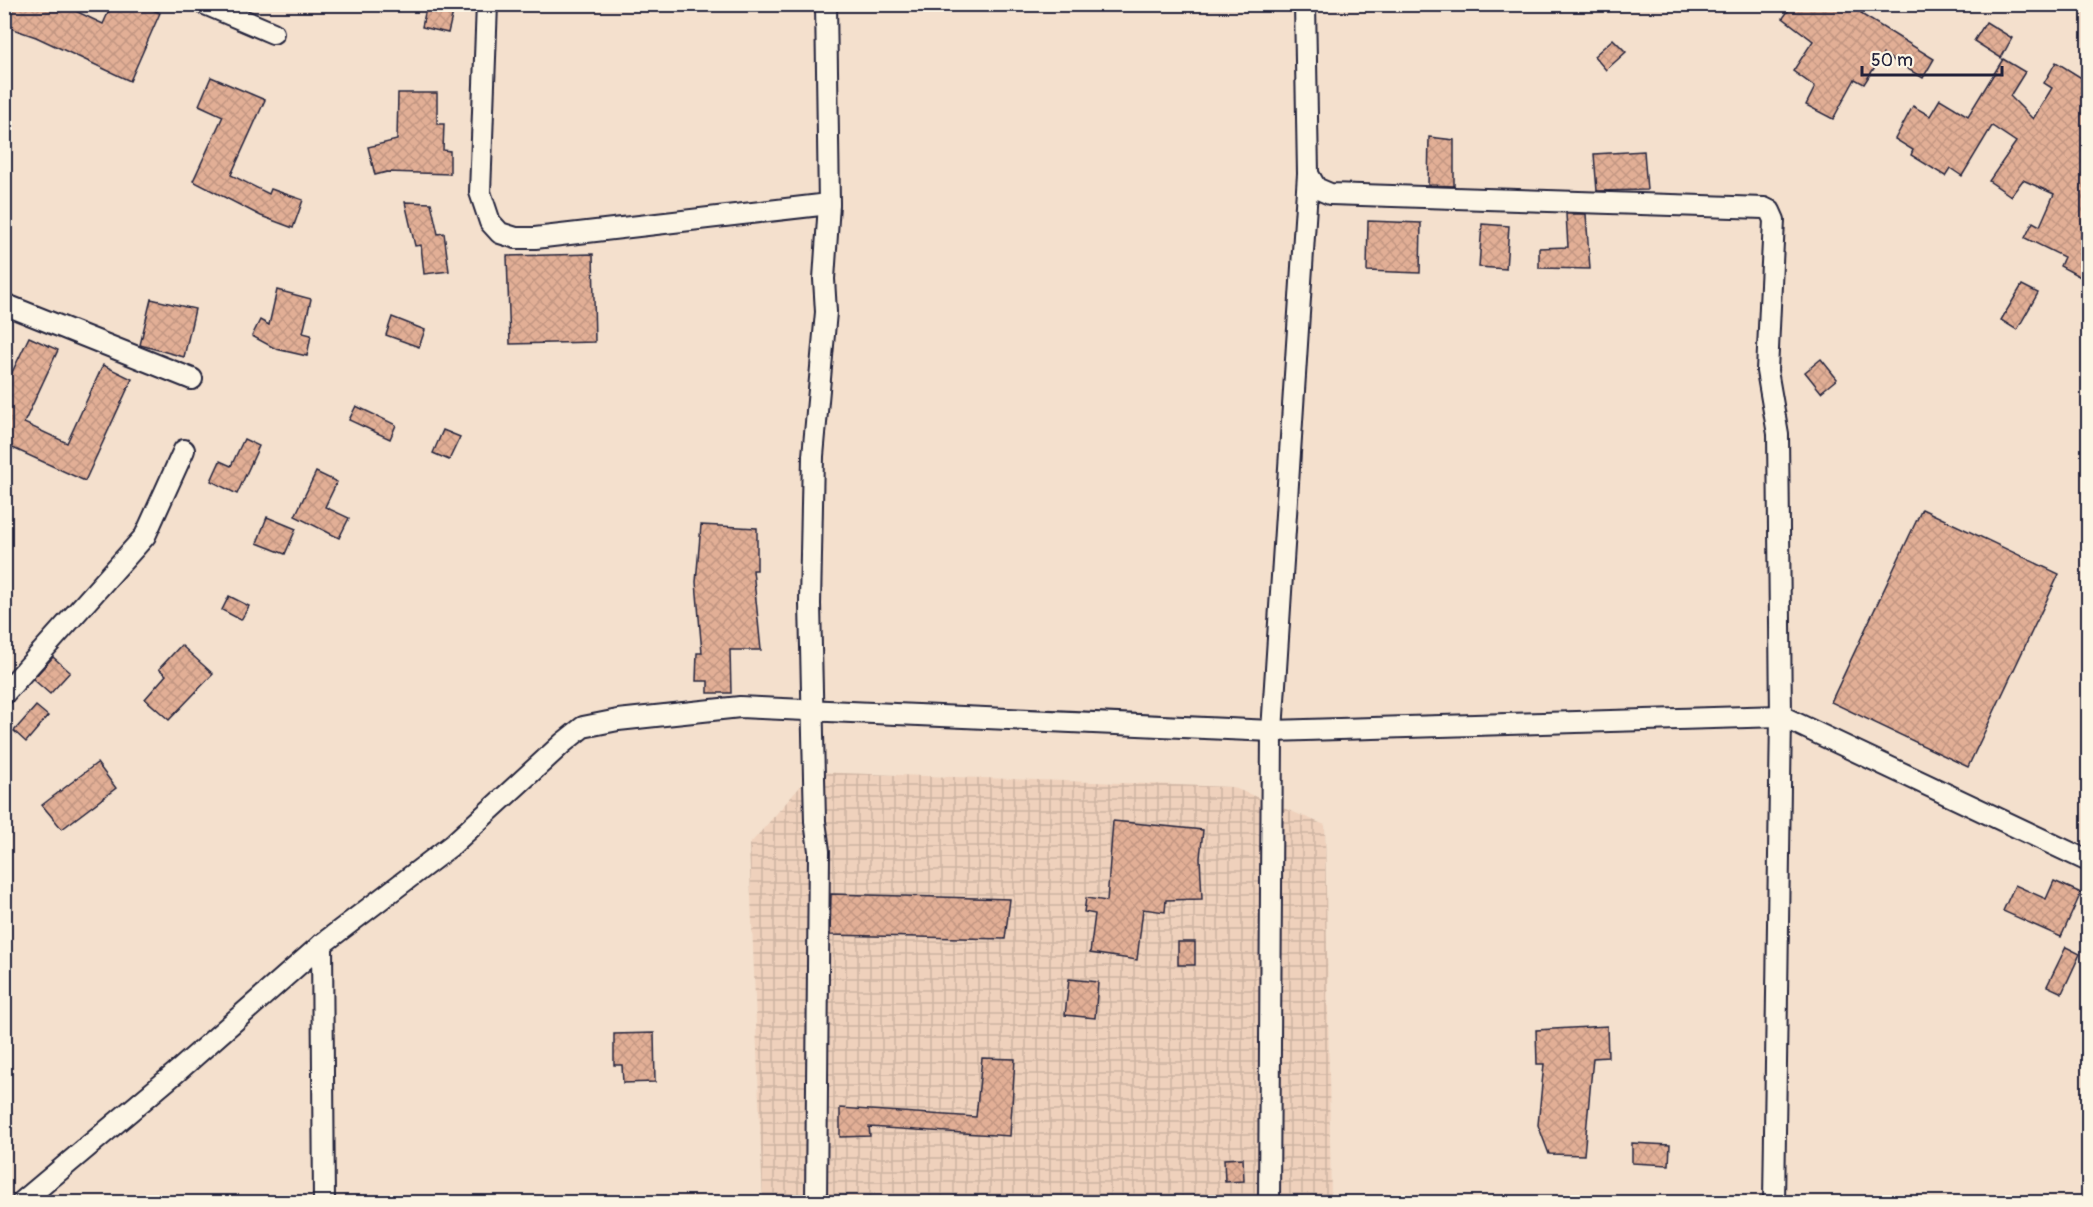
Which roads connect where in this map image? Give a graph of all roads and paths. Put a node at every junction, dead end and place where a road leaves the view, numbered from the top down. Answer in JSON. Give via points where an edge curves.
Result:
{"nodes":[{"id":1,"x":205,"y":4,"type":"edge"},
{"id":2,"x":487,"y":4,"type":"edge"},
{"id":3,"x":826,"y":4,"type":"edge"},
{"id":4,"x":1305,"y":4,"type":"edge"},
{"id":5,"x":273,"y":33,"type":"dead end"},
{"id":6,"x":1308,"y":174,"type":"junction"},
{"id":7,"x":829,"y":204,"type":"junction"},
{"id":8,"x":4,"y":304,"type":"edge"},
{"id":9,"x":192,"y":379,"type":"dead end"},
{"id":10,"x":184,"y":450,"type":"dead end"},
{"id":11,"x":4,"y":694,"type":"edge"},
{"id":12,"x":812,"y":711,"type":"junction"},
{"id":13,"x":1781,"y":716,"type":"junction"},
{"id":14,"x":1272,"y":731,"type":"junction"},
{"id":15,"x":2088,"y":861,"type":"edge"},
{"id":16,"x":322,"y":944,"type":"junction"},
{"id":17,"x":22,"y":1203,"type":"edge"},
{"id":18,"x":324,"y":1203,"type":"edge"},
{"id":19,"x":816,"y":1203,"type":"edge"},
{"id":20,"x":1269,"y":1203,"type":"edge"},
{"id":21,"x":1774,"y":1203,"type":"edge"}],
"edges":[{"from":1,"to":5,"type":"street"},
{"from":2,"to":7,"type":"street","via":[[480,192],[490,222],[500,233],[535,238]]},
{"from":3,"to":7,"type":"street"},
{"from":4,"to":6,"type":"street"},
{"from":6,"to":13,"type":"street","via":[[1316,188],[1330,194],[1770,211],[1774,220],[1767,371],[1778,434]]},
{"from":6,"to":14,"type":"street"},
{"from":7,"to":12,"type":"street","via":[[826,312],[813,456]]},
{"from":8,"to":9,"type":"street"},
{"from":10,"to":11,"type":"street","via":[[144,536]]},
{"from":12,"to":14,"type":"street"},
{"from":12,"to":16,"type":"street","via":[[740,707],[583,727],[452,845]]},
{"from":12,"to":19,"type":"street","via":[[819,851]]},
{"from":13,"to":14,"type":"street"},
{"from":13,"to":15,"type":"street"},
{"from":13,"to":21,"type":"street"},
{"from":14,"to":20,"type":"street"},
{"from":16,"to":17,"type":"street"},
{"from":16,"to":18,"type":"street"}]}
